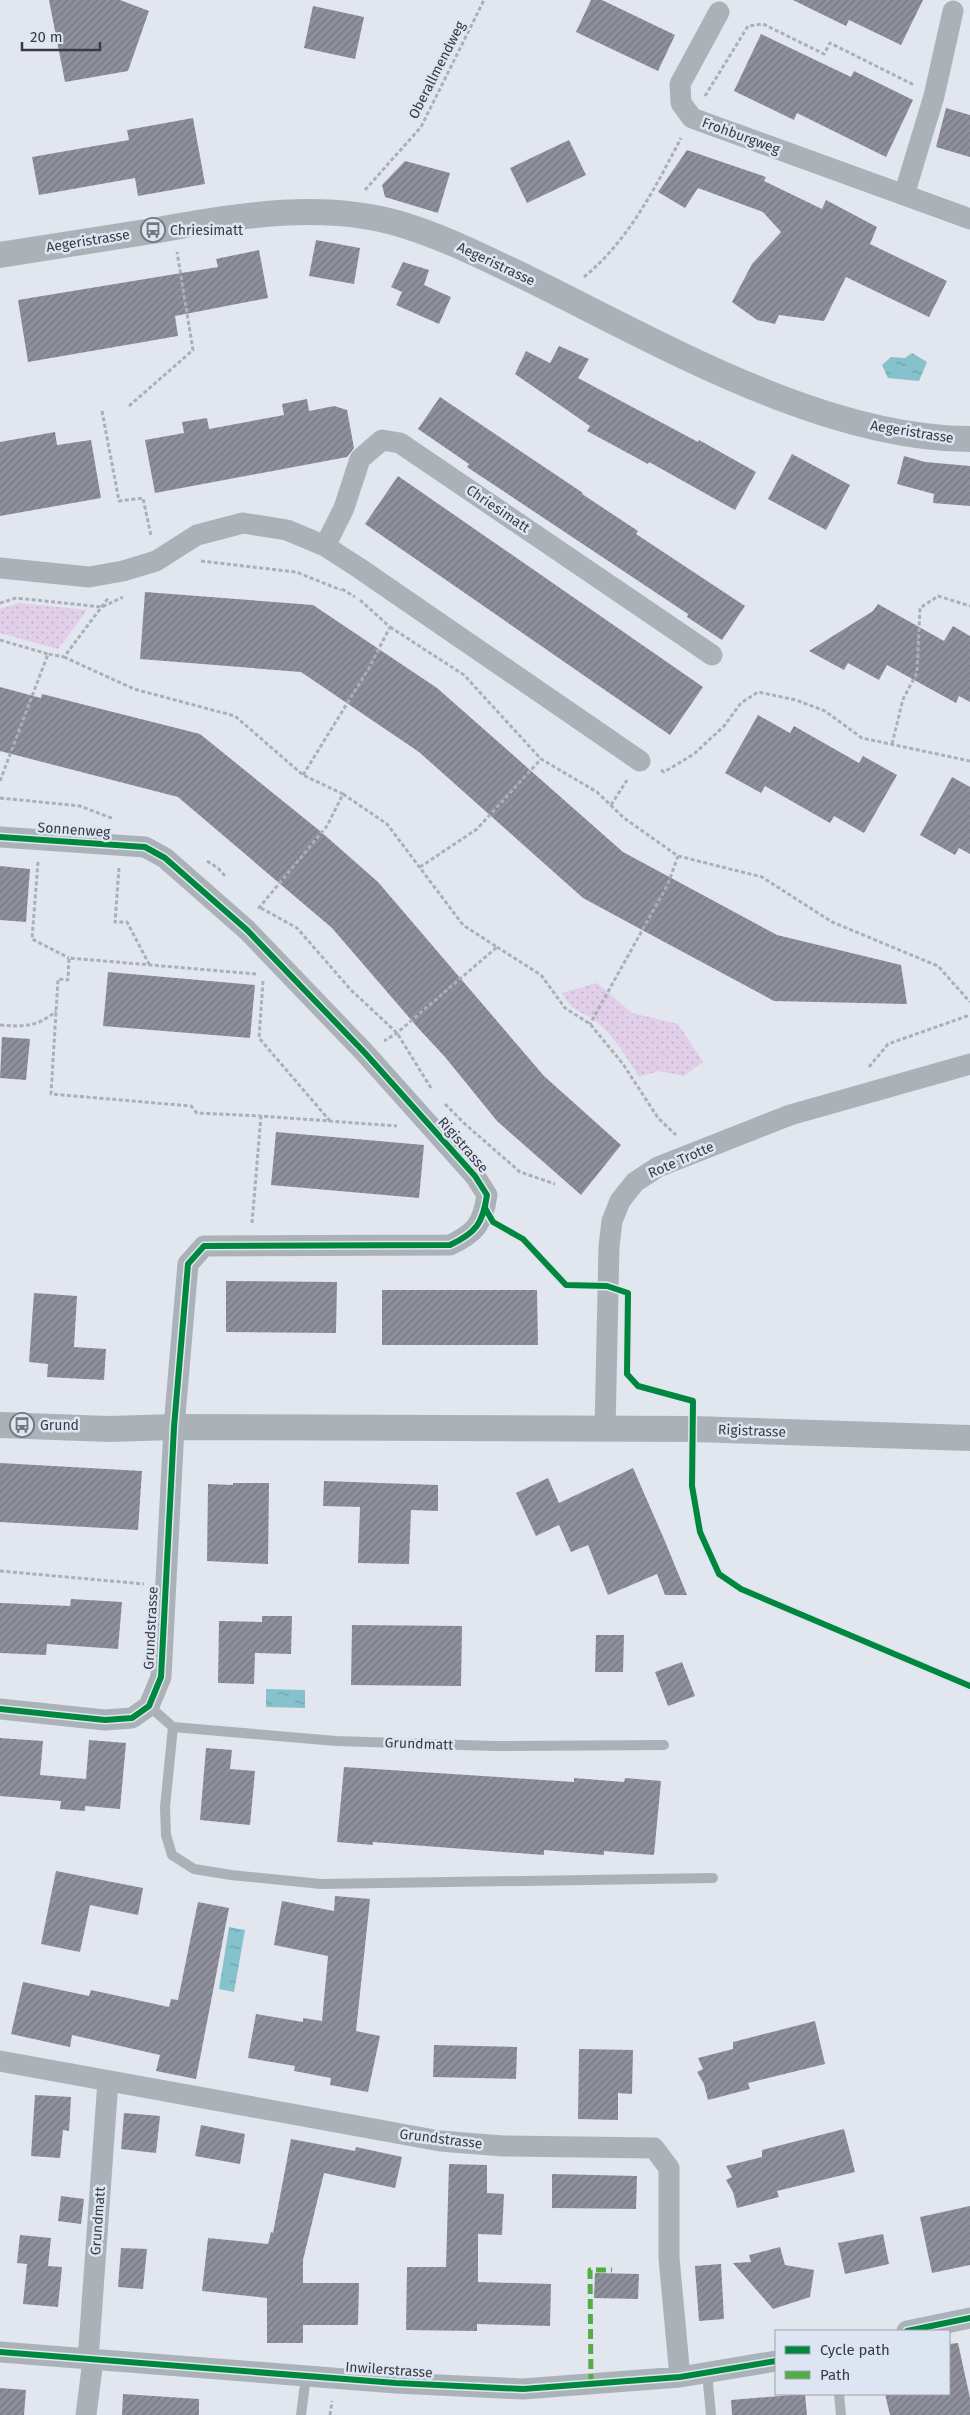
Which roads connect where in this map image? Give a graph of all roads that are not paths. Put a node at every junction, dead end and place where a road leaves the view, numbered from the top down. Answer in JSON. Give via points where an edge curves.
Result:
{"nodes":[{"id":1,"x":953,"y":11,"type":"dead end"},
{"id":2,"x":719,"y":12,"type":"dead end"},
{"id":3,"x":904,"y":195,"type":"junction"},
{"id":4,"x":970,"y":218,"type":"edge"},
{"id":5,"x":0,"y":255,"type":"edge"},
{"id":6,"x":970,"y":440,"type":"edge"},
{"id":7,"x":325,"y":546,"type":"junction"},
{"id":8,"x":0,"y":568,"type":"edge"},
{"id":9,"x":712,"y":655,"type":"dead end"},
{"id":10,"x":640,"y":761,"type":"road end"},
{"id":11,"x":0,"y":837,"type":"edge"},
{"id":12,"x":146,"y":847,"type":"joint"},
{"id":13,"x":970,"y":1064,"type":"edge"},
{"id":14,"x":0,"y":1424,"type":"edge"},
{"id":15,"x":174,"y":1427,"type":"junction"},
{"id":16,"x":605,"y":1430,"type":"junction"},
{"id":17,"x":970,"y":1438,"type":"edge"},
{"id":18,"x":149,"y":1706,"type":"junction"},
{"id":19,"x":0,"y":1709,"type":"edge"},
{"id":20,"x":174,"y":1727,"type":"junction"},
{"id":21,"x":664,"y":1745,"type":"dead end"},
{"id":22,"x":713,"y":1878,"type":"dead end"},
{"id":23,"x":0,"y":2061,"type":"edge"},
{"id":24,"x":108,"y":2081,"type":"junction"},
{"id":25,"x":970,"y":2318,"type":"edge"},
{"id":26,"x":912,"y":2330,"type":"edge"},
{"id":27,"x":0,"y":2352,"type":"edge"},
{"id":28,"x":91,"y":2360,"type":"junction"},
{"id":29,"x":775,"y":2361,"type":"edge"},
{"id":30,"x":707,"y":2373,"type":"junction"},
{"id":31,"x":306,"y":2376,"type":"junction"},
{"id":32,"x":680,"y":2378,"type":"junction"},
{"id":33,"x":839,"y":2395,"type":"edge"},
{"id":34,"x":86,"y":2415,"type":"edge"},
{"id":35,"x":301,"y":2415,"type":"edge"},
{"id":36,"x":711,"y":2415,"type":"edge"},
{"id":37,"x":841,"y":2415,"type":"edge"}],
"edges":[{"from":1,"to":3,"type":"street","via":[[934,96]]},
{"from":2,"to":3,"type":"street","name":"Frohburgweg","via":[[680,84],[681,103],[692,118]]},
{"from":3,"to":4,"type":"street","name":"Frohburgweg"},
{"from":5,"to":6,"type":"street","name":"Aegeristrasse","via":[[243,217],[313,210],[344,212],[399,223],[460,246],[730,378],[829,415],[887,432]]},
{"from":7,"to":8,"type":"street","via":[[287,530],[243,523],[197,536],[156,561],[123,571],[89,577]]},
{"from":7,"to":9,"type":"street","name":"Chriesimatt","via":[[344,508],[360,459],[382,440],[400,443]]},
{"from":7,"to":10,"type":"street"},
{"from":11,"to":12,"type":"street","name":"Sonnenweg"},
{"from":12,"to":15,"type":"street","name":"Rigistrasse","via":[[165,858],[247,930],[365,1053],[476,1176],[488,1194],[484,1215],[470,1236],[450,1245],[204,1246],[188,1264]]},
{"from":13,"to":16,"type":"street","name":"Rote Trotte","via":[[790,1115],[658,1167],[635,1182],[620,1201],[612,1221],[608,1246]]},
{"from":14,"to":15,"type":"street","name":"Rigistrasse","via":[[109,1429]]},
{"from":15,"to":16,"type":"street","name":"Rigistrasse"},
{"from":15,"to":18,"type":"street","name":"Grundstrasse","via":[[161,1677]]},
{"from":16,"to":17,"type":"street","name":"Rigistrasse","via":[[693,1429]]},
{"from":18,"to":19,"type":"street","via":[[132,1718],[105,1720]]},
{"from":18,"to":20,"type":"lane"},
{"from":20,"to":21,"type":"lane","name":"Grundmatt","via":[[356,1741],[494,1746]]},
{"from":20,"to":22,"type":"lane","via":[[165,1807],[166,1835],[172,1854],[194,1869],[321,1884]]},
{"from":23,"to":24,"type":"street","name":"Grundstrasse"},
{"from":24,"to":28,"type":"street","name":"Grundmatt"},
{"from":24,"to":32,"type":"street","name":"Grundstrasse","via":[[440,2141],[503,2146],[654,2148],[669,2168],[669,2258]]},
{"from":25,"to":26,"type":"street"},
{"from":27,"to":28,"type":"street","name":"Inwilerstrasse"},
{"from":28,"to":31,"type":"street","name":"Inwilerstrasse"},
{"from":28,"to":34,"type":"street","name":"Grundmatt"},
{"from":29,"to":30,"type":"street","name":"Inwilerstrasse"},
{"from":30,"to":32,"type":"street","name":"Inwilerstrasse"},
{"from":30,"to":36,"type":"lane"},
{"from":31,"to":32,"type":"street","name":"Inwilerstrasse","via":[[523,2389]]},
{"from":31,"to":35,"type":"lane"},
{"from":33,"to":37,"type":"lane"}]}
